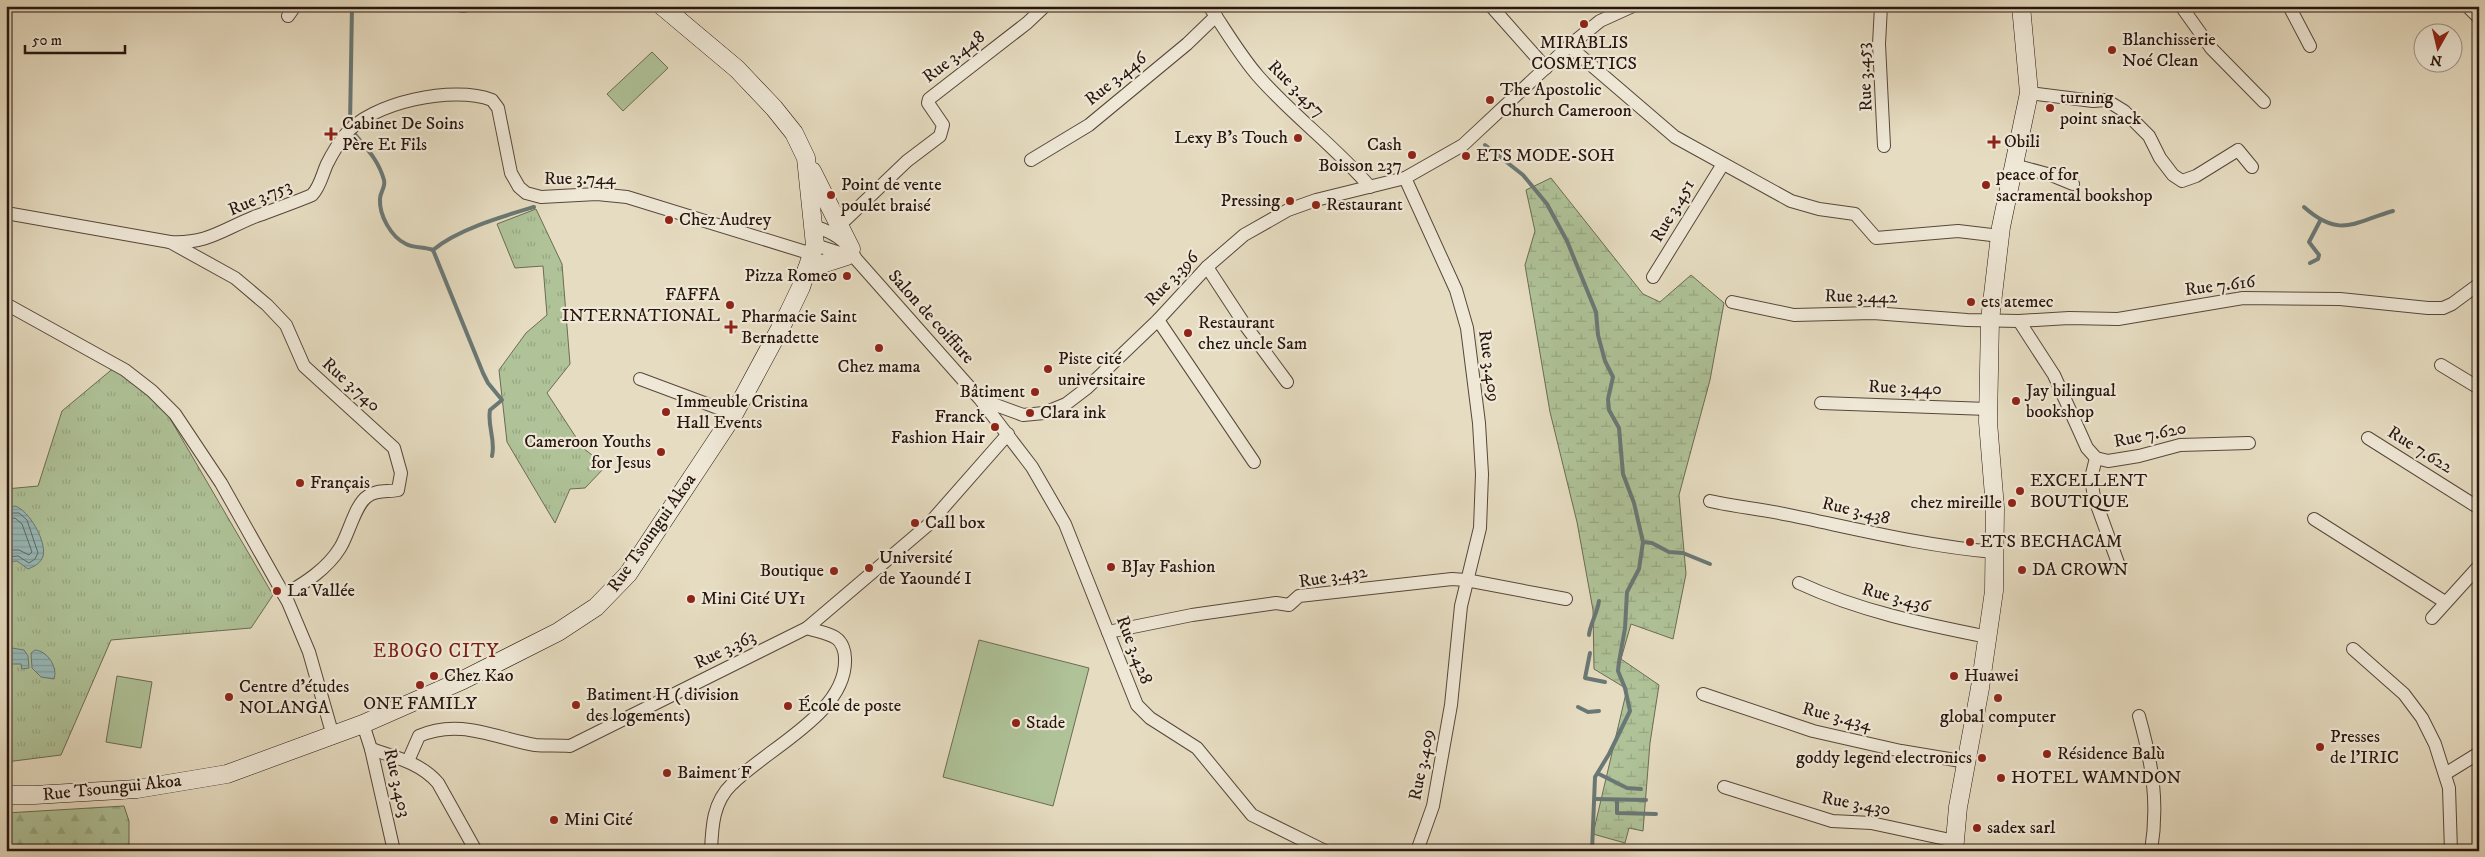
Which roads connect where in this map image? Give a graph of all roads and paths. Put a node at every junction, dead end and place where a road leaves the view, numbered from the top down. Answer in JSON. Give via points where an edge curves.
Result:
{"nodes":[{"id":1,"x":662,"y":6,"type":"edge"},
{"id":2,"x":1045,"y":6,"type":"edge"},
{"id":3,"x":1491,"y":6,"type":"edge"},
{"id":4,"x":1633,"y":6,"type":"edge"},
{"id":5,"x":1881,"y":6,"type":"edge"},
{"id":6,"x":2021,"y":6,"type":"edge"},
{"id":7,"x":2180,"y":6,"type":"edge"},
{"id":8,"x":2289,"y":6,"type":"edge"},
{"id":9,"x":2468,"y":6,"type":"edge"},
{"id":10,"x":1212,"y":11,"type":"edge"},
{"id":11,"x":2479,"y":18,"type":"edge"},
{"id":12,"x":1569,"y":46,"type":"junction"},
{"id":13,"x":2310,"y":46,"type":"dead end"},
{"id":14,"x":1546,"y":68,"type":"junction"},
{"id":15,"x":2028,"y":93,"type":"junction"},
{"id":16,"x":2264,"y":102,"type":"dead end"},
{"id":17,"x":351,"y":129,"type":"joint"},
{"id":18,"x":1884,"y":146,"type":"dead end"},
{"id":19,"x":806,"y":158,"type":"junction"},
{"id":20,"x":1032,"y":160,"type":"dead end"},
{"id":21,"x":1723,"y":164,"type":"junction"},
{"id":22,"x":2014,"y":165,"type":"junction"},
{"id":23,"x":2252,"y":167,"type":"dead end"},
{"id":24,"x":1405,"y":178,"type":"junction"},
{"id":25,"x":2073,"y":184,"type":"dead end"},
{"id":26,"x":1370,"y":187,"type":"junction"},
{"id":27,"x":6,"y":213,"type":"edge"},
{"id":28,"x":814,"y":226,"type":"junction"},
{"id":29,"x":839,"y":226,"type":"junction"},
{"id":30,"x":2000,"y":236,"type":"junction"},
{"id":31,"x":170,"y":242,"type":"junction"},
{"id":32,"x":851,"y":254,"type":"junction"},
{"id":33,"x":811,"y":256,"type":"junction"},
{"id":34,"x":1208,"y":267,"type":"junction"},
{"id":35,"x":1654,"y":277,"type":"dead end"},
{"id":36,"x":2479,"y":284,"type":"edge"},
{"id":37,"x":1732,"y":302,"type":"dead end"},
{"id":38,"x":6,"y":304,"type":"edge"},
{"id":39,"x":1158,"y":320,"type":"junction"},
{"id":40,"x":1990,"y":320,"type":"junction"},
{"id":41,"x":2019,"y":321,"type":"junction"},
{"id":42,"x":2441,"y":365,"type":"dead end"},
{"id":43,"x":640,"y":379,"type":"dead end"},
{"id":44,"x":1287,"y":382,"type":"dead end"},
{"id":45,"x":2479,"y":388,"type":"edge"},
{"id":46,"x":980,"y":399,"type":"junction"},
{"id":47,"x":1821,"y":403,"type":"dead end"},
{"id":48,"x":1988,"y":409,"type":"junction"},
{"id":49,"x":734,"y":414,"type":"junction"},
{"id":50,"x":1008,"y":434,"type":"junction"},
{"id":51,"x":2368,"y":438,"type":"dead end"},
{"id":52,"x":2249,"y":443,"type":"dead end"},
{"id":53,"x":2096,"y":458,"type":"junction"},
{"id":54,"x":1254,"y":462,"type":"dead end"},
{"id":55,"x":1710,"y":501,"type":"dead end"},
{"id":56,"x":2479,"y":508,"type":"edge"},
{"id":57,"x":2314,"y":519,"type":"dead end"},
{"id":58,"x":1994,"y":552,"type":"junction"},
{"id":59,"x":2118,"y":563,"type":"dead end"},
{"id":60,"x":2479,"y":566,"type":"edge"},
{"id":61,"x":1466,"y":580,"type":"junction"},
{"id":62,"x":1799,"y":583,"type":"dead end"},
{"id":63,"x":284,"y":596,"type":"junction"},
{"id":64,"x":1566,"y":599,"type":"dead end"},
{"id":65,"x":2445,"y":602,"type":"junction"},
{"id":66,"x":2432,"y":618,"type":"dead end"},
{"id":67,"x":807,"y":628,"type":"junction"},
{"id":68,"x":1108,"y":632,"type":"junction"},
{"id":69,"x":1988,"y":637,"type":"junction"},
{"id":70,"x":2353,"y":649,"type":"dead end"},
{"id":71,"x":1703,"y":694,"type":"dead end"},
{"id":72,"x":2139,"y":716,"type":"dead end"},
{"id":73,"x":363,"y":724,"type":"junction"},
{"id":74,"x":333,"y":736,"type":"junction"},
{"id":75,"x":371,"y":749,"type":"junction"},
{"id":76,"x":2479,"y":753,"type":"edge"},
{"id":77,"x":408,"y":761,"type":"junction"},
{"id":78,"x":1966,"y":762,"type":"junction"},
{"id":79,"x":2444,"y":774,"type":"junction"},
{"id":80,"x":1724,"y":787,"type":"dead end"},
{"id":81,"x":6,"y":795,"type":"edge"},
{"id":82,"x":1954,"y":846,"type":"edge"},
{"id":83,"x":394,"y":851,"type":"edge"},
{"id":84,"x":476,"y":851,"type":"edge"},
{"id":85,"x":711,"y":851,"type":"edge"},
{"id":86,"x":1325,"y":851,"type":"edge"},
{"id":87,"x":1417,"y":851,"type":"edge"},
{"id":88,"x":2151,"y":851,"type":"edge"},
{"id":89,"x":2451,"y":851,"type":"edge"}],
"edges":[{"from":1,"to":19,"type":"main road","name":"Rue Tsoungui Akoa","via":[[737,69],[768,101],[794,133]]},
{"from":2,"to":29,"type":"street","name":"Rue 3.448","via":[[929,98],[928,103],[943,125],[940,136],[907,161]]},
{"from":3,"to":14,"type":"street"},
{"from":4,"to":12,"type":"street","via":[[1600,21]]},
{"from":5,"to":18,"type":"street","name":"Rue 3.453","via":[[1879,44]]},
{"from":6,"to":15,"type":"main road"},
{"from":7,"to":16,"type":"street","via":[[2211,48]]},
{"from":8,"to":13,"type":"street"},
{"from":9,"to":11,"type":"street"},
{"from":10,"to":20,"type":"street","name":"Rue 3.446","via":[[1187,44],[1089,124]]},
{"from":10,"to":26,"type":"street","name":"Rue 3.457","via":[[1257,75]]},
{"from":12,"to":14,"type":"street"},
{"from":12,"to":21,"type":"street","via":[[1667,132]]},
{"from":14,"to":24,"type":"street","via":[[1480,132]]},
{"from":15,"to":22,"type":"main road"},
{"from":15,"to":23,"type":"street","via":[[2106,100],[2124,110],[2149,136],[2160,158],[2182,181],[2238,150]]},
{"from":17,"to":31,"type":"street","name":"Rue 3.753","via":[[331,156],[312,196],[209,238],[190,243]]},
{"from":17,"to":33,"type":"street","name":"Rue 3.744","via":[[376,113],[411,101],[440,96],[484,96],[498,108],[511,173],[526,193],[541,197],[597,194],[627,197]]},
{"from":19,"to":28,"type":"main road","name":"Rue Tsoungui Akoa"},
{"from":19,"to":29,"type":"main road"},
{"from":21,"to":30,"type":"street","via":[[1791,200],[1819,209],[1856,214],[1876,238],[1958,231]]},
{"from":21,"to":35,"type":"street","name":"Rue 3.451"},
{"from":22,"to":25,"type":"street"},
{"from":22,"to":30,"type":"main road"},
{"from":24,"to":26,"type":"street","name":"Rue 3.396"},
{"from":24,"to":61,"type":"street","name":"Rue 3.409","via":[[1456,290],[1467,328],[1482,474],[1480,528]]},
{"from":26,"to":34,"type":"street","name":"Rue 3.396","via":[[1288,210],[1244,235]]},
{"from":27,"to":31,"type":"street","name":"Rue 3.740"},
{"from":28,"to":32,"type":"street","name":"Salon de coiffure","via":[[829,231]]},
{"from":28,"to":33,"type":"main road","name":"Rue Tsoungui Akoa"},
{"from":29,"to":32,"type":"main road"},
{"from":30,"to":40,"type":"main road"},
{"from":31,"to":63,"type":"street","name":"Rue 3.740","via":[[235,278],[267,305],[286,326],[304,366],[394,448],[402,480],[398,490],[376,493],[362,500],[340,548],[328,563]]},
{"from":32,"to":33,"type":"main road"},
{"from":32,"to":33,"type":"street"},
{"from":32,"to":46,"type":"street","name":"Salon de coiffure"},
{"from":33,"to":49,"type":"main road","name":"Rue Tsoungui Akoa","via":[[789,312]]},
{"from":34,"to":39,"type":"street","name":"Rue 3.396"},
{"from":34,"to":44,"type":"street"},
{"from":36,"to":41,"type":"street","name":"Rue 7.616","via":[[2443,308],[2340,299],[2242,298],[2118,319]]},
{"from":37,"to":40,"type":"street","name":"Rue 3.442","via":[[1794,315],[1874,313]]},
{"from":38,"to":63,"type":"street","via":[[125,370],[175,414],[221,483]]},
{"from":39,"to":46,"type":"street","name":"Rue 3.396","via":[[1066,404],[1044,413],[1022,415]]},
{"from":39,"to":54,"type":"street"},
{"from":40,"to":41,"type":"street","name":"Rue 7.616"},
{"from":40,"to":48,"type":"main road"},
{"from":41,"to":53,"type":"street","name":"Rue 7.620","via":[[2054,375],[2087,448]]},
{"from":42,"to":45,"type":"street"},
{"from":43,"to":49,"type":"street"},
{"from":46,"to":50,"type":"street","name":"Rue 3.428"},
{"from":47,"to":48,"type":"street","name":"Rue 3.440"},
{"from":48,"to":58,"type":"main road","via":[[1995,508]]},
{"from":49,"to":73,"type":"main road","name":"Rue Tsoungui Akoa","via":[[628,574],[596,607],[558,632]]},
{"from":50,"to":67,"type":"street","name":"Rue 3.363","via":[[928,525]]},
{"from":50,"to":68,"type":"street","name":"Rue 3.428","via":[[1032,467],[1065,524]]},
{"from":51,"to":56,"type":"street","name":"Rue 7.622"},
{"from":52,"to":53,"type":"street","name":"Rue 7.620","via":[[2180,445],[2123,459],[2108,461]]},
{"from":53,"to":59,"type":"street","via":[[2091,478],[2094,497]]},
{"from":55,"to":58,"type":"street","name":"Rue 3.438","via":[[1768,510],[1913,542]]},
{"from":57,"to":65,"type":"street"},
{"from":58,"to":69,"type":"main road","via":[[1994,591]]},
{"from":60,"to":65,"type":"street"},
{"from":61,"to":64,"type":"street","name":"Rue 3.432"},
{"from":61,"to":68,"type":"street","name":"Rue 3.432","via":[[1435,580],[1299,596],[1289,605],[1276,603],[1192,614]]},
{"from":61,"to":87,"type":"street","name":"Rue 3.409","via":[[1451,705],[1436,788]]},
{"from":62,"to":69,"type":"street","name":"Rue 3.436","via":[[1859,607],[1925,625]]},
{"from":63,"to":74,"type":"street","via":[[309,652]]},
{"from":65,"to":66,"type":"street"},
{"from":67,"to":77,"type":"street","name":"Rue 3.363","via":[[570,746],[536,745],[475,731],[434,729],[419,736]]},
{"from":67,"to":85,"type":"street","via":[[836,638],[842,645],[845,666],[842,682],[826,706],[731,784],[715,810]]},
{"from":68,"to":86,"type":"street","name":"Rue 3.428","via":[[1137,705],[1196,748],[1252,815]]},
{"from":69,"to":78,"type":"main road"},
{"from":70,"to":79,"type":"street","via":[[2385,675],[2422,718],[2435,744]]},
{"from":71,"to":78,"type":"street","name":"Rue 3.434","via":[[1812,731]]},
{"from":72,"to":88,"type":"street","via":[[2152,764],[2154,808]]},
{"from":73,"to":74,"type":"main road","name":"Rue Tsoungui Akoa"},
{"from":73,"to":75,"type":"street","name":"Rue 3.403"},
{"from":74,"to":81,"type":"main road","name":"Rue Tsoungui Akoa","via":[[227,774],[137,789]]},
{"from":75,"to":77,"type":"street"},
{"from":75,"to":83,"type":"street","name":"Rue 3.403"},
{"from":76,"to":79,"type":"street"},
{"from":77,"to":84,"type":"street","via":[[431,774],[438,783]]},
{"from":78,"to":82,"type":"main road"},
{"from":79,"to":89,"type":"street","via":[[2452,814]]},
{"from":80,"to":82,"type":"street","name":"Rue 3.430","via":[[1832,821],[1871,823]]}]}
